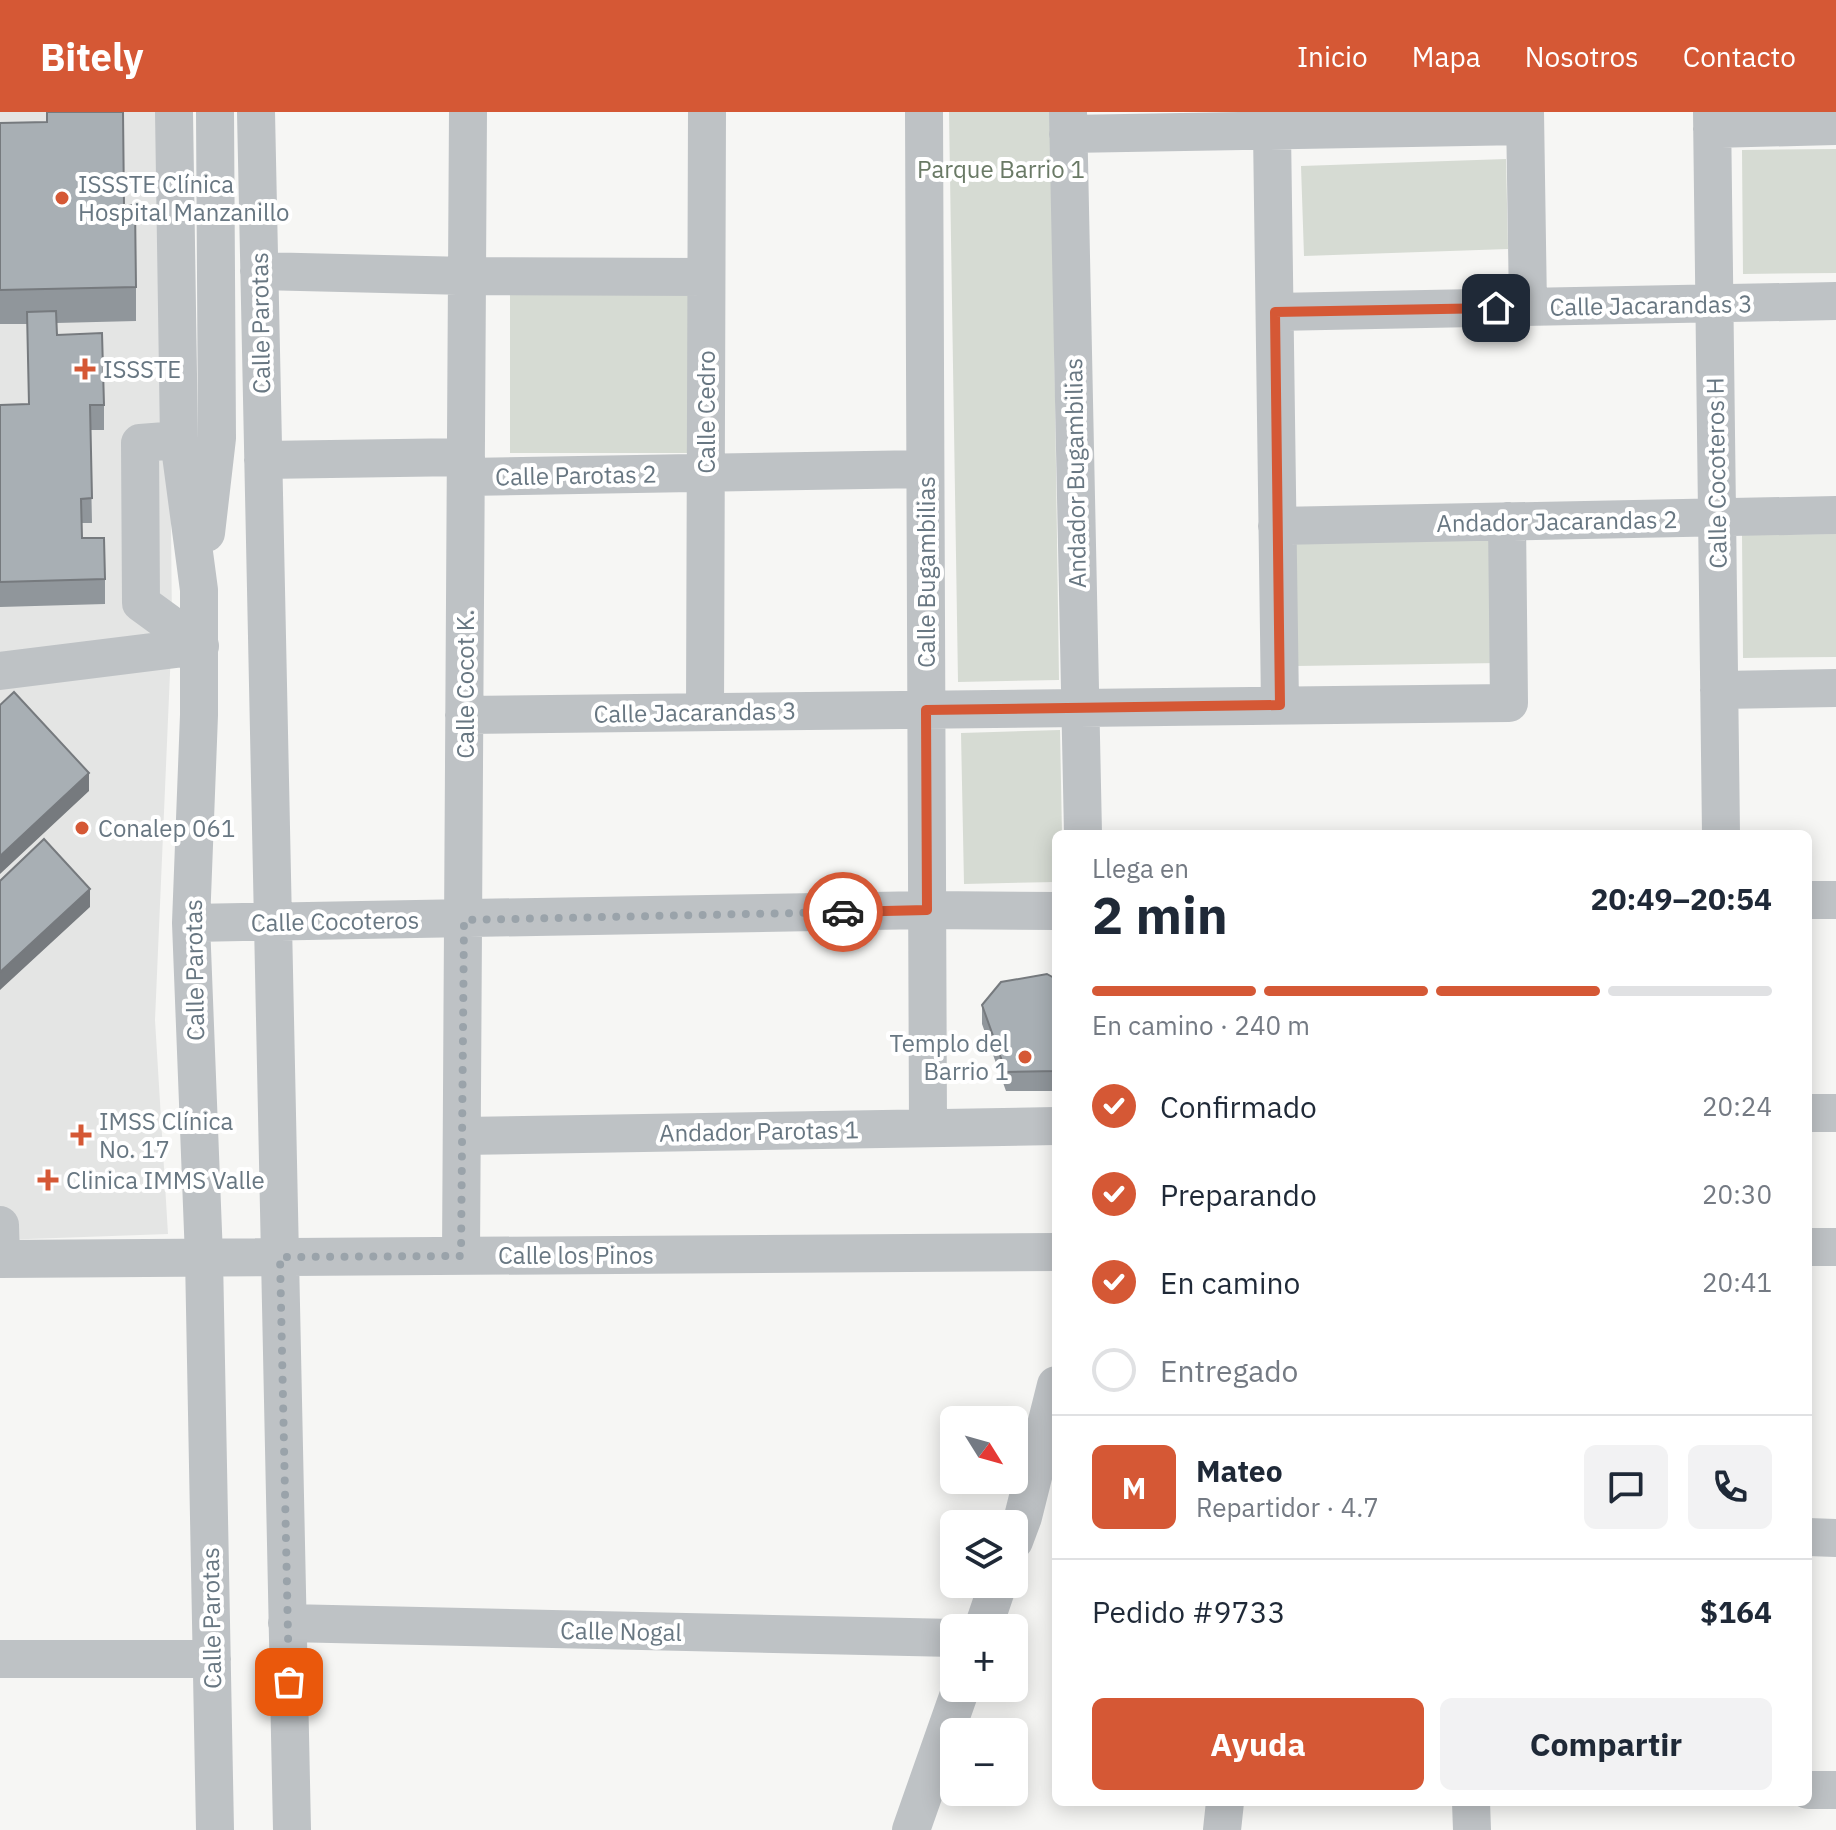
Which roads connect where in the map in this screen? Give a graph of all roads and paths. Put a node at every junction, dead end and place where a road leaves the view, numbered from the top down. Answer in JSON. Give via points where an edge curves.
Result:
{"nodes":[{"id":1,"x":174,"y":112,"type":"edge"},
{"id":2,"x":215,"y":112,"type":"edge"},
{"id":3,"x":256,"y":112,"type":"edge"},
{"id":4,"x":468,"y":112,"type":"edge"},
{"id":5,"x":707,"y":112,"type":"edge"},
{"id":6,"x":924,"y":112,"type":"edge"},
{"id":7,"x":1525,"y":119,"type":"edge"},
{"id":8,"x":1712,"y":120,"type":"edge"},
{"id":9,"x":1068,"y":123,"type":"edge"},
{"id":10,"x":1836,"y":126,"type":"edge"},
{"id":11,"x":1272,"y":131,"type":"junction"},
{"id":12,"x":259,"y":271,"type":"junction"},
{"id":13,"x":467,"y":276,"type":"junction"},
{"id":14,"x":706,"y":277,"type":"junction"},
{"id":15,"x":1836,"y":301,"type":"edge"},
{"id":16,"x":1714,"y":303,"type":"junction"},
{"id":17,"x":1528,"y":307,"type":"junction"},
{"id":18,"x":1275,"y":312,"type":"junction"},
{"id":19,"x":179,"y":440,"type":"junction"},
{"id":20,"x":263,"y":460,"type":"junction"},
{"id":21,"x":466,"y":467,"type":"junction"},
{"id":22,"x":925,"y":469,"type":"junction"},
{"id":23,"x":706,"y":473,"type":"junction"},
{"id":24,"x":1836,"y":515,"type":"edge"},
{"id":25,"x":1717,"y":518,"type":"junction"},
{"id":26,"x":1507,"y":521,"type":"junction"},
{"id":27,"x":1277,"y":526,"type":"junction"},
{"id":28,"x":199,"y":590,"type":"junction"},
{"id":29,"x":200,"y":646,"type":"junction"},
{"id":30,"x":0,"y":671,"type":"edge"},
{"id":31,"x":1836,"y":688,"type":"edge"},
{"id":32,"x":1719,"y":690,"type":"junction"},
{"id":33,"x":1280,"y":705,"type":"junction"},
{"id":34,"x":1080,"y":707,"type":"junction"},
{"id":35,"x":926,"y":710,"type":"junction"},
{"id":36,"x":705,"y":712,"type":"junction"},
{"id":37,"x":464,"y":715,"type":"junction"},
{"id":38,"x":1083,"y":830,"type":"edge"},
{"id":39,"x":1721,"y":830,"type":"edge"},
{"id":40,"x":1812,"y":900,"type":"edge"},
{"id":41,"x":1836,"y":900,"type":"edge"},
{"id":42,"x":927,"y":910,"type":"junction"},
{"id":43,"x":1052,"y":911,"type":"edge"},
{"id":44,"x":464,"y":920,"type":"junction"},
{"id":45,"x":273,"y":922,"type":"junction"},
{"id":46,"x":191,"y":923,"type":"junction"},
{"id":47,"x":1812,"y":1113,"type":"edge"},
{"id":48,"x":1836,"y":1113,"type":"edge"},
{"id":49,"x":1052,"y":1126,"type":"edge"},
{"id":50,"x":928,"y":1128,"type":"junction"},
{"id":51,"x":462,"y":1136,"type":"junction"},
{"id":52,"x":1812,"y":1247,"type":"edge"},
{"id":53,"x":1836,"y":1247,"type":"edge"},
{"id":54,"x":0,"y":1248,"type":"edge"},
{"id":55,"x":1052,"y":1252,"type":"edge"},
{"id":56,"x":461,"y":1256,"type":"junction"},
{"id":57,"x":204,"y":1257,"type":"junction"},
{"id":58,"x":280,"y":1257,"type":"junction"},
{"id":59,"x":1052,"y":1407,"type":"edge"},
{"id":60,"x":1031,"y":1525,"type":"edge"},
{"id":61,"x":1812,"y":1537,"type":"edge"},
{"id":62,"x":1836,"y":1538,"type":"edge"},
{"id":63,"x":287,"y":1623,"type":"junction"},
{"id":64,"x":940,"y":1638,"type":"edge"},
{"id":65,"x":0,"y":1659,"type":"edge"},
{"id":66,"x":212,"y":1659,"type":"junction"},
{"id":67,"x":956,"y":1702,"type":"edge"},
{"id":68,"x":1812,"y":1790,"type":"edge"},
{"id":69,"x":1836,"y":1790,"type":"edge"},
{"id":70,"x":1225,"y":1806,"type":"edge"},
{"id":71,"x":1471,"y":1806,"type":"edge"},
{"id":72,"x":215,"y":1830,"type":"edge"},
{"id":73,"x":292,"y":1830,"type":"edge"},
{"id":74,"x":911,"y":1830,"type":"edge"},
{"id":75,"x":1222,"y":1830,"type":"edge"},
{"id":76,"x":1472,"y":1830,"type":"edge"}],
"edges":[{"from":1,"to":19,"type":"street","name":"Calle Parotas"},
{"from":2,"to":28,"type":"street","via":[[217,438]]},
{"from":3,"to":12,"type":"street","name":"Calle Parotas"},
{"from":4,"to":13,"type":"street","name":"Calle Cocot K."},
{"from":5,"to":14,"type":"street","name":"Calle Cedro"},
{"from":6,"to":22,"type":"street","name":"Calle Bugambilias"},
{"from":7,"to":11,"type":"street"},
{"from":7,"to":17,"type":"street"},
{"from":8,"to":10,"type":"street"},
{"from":8,"to":16,"type":"street","name":"Calle Cocoteros H"},
{"from":9,"to":11,"type":"street"},
{"from":9,"to":34,"type":"street","name":"Andador Bugambilias"},
{"from":11,"to":18,"type":"street"},
{"from":12,"to":13,"type":"street"},
{"from":12,"to":20,"type":"street","name":"Calle Parotas"},
{"from":13,"to":14,"type":"street"},
{"from":13,"to":21,"type":"street","name":"Calle Cocot K."},
{"from":14,"to":23,"type":"street","name":"Calle Cedro"},
{"from":15,"to":16,"type":"street","name":"Calle Jacarandas 3"},
{"from":16,"to":17,"type":"street","name":"Calle Jacarandas 3"},
{"from":16,"to":25,"type":"street","name":"Calle Cocoteros H"},
{"from":17,"to":18,"type":"street","name":"Calle Jacarandas 3"},
{"from":18,"to":27,"type":"street"},
{"from":19,"to":28,"type":"street","name":"Calle Parotas"},
{"from":19,"to":29,"type":"street","via":[[140,443],[141,603]]},
{"from":20,"to":21,"type":"street","name":"Calle Parotas 2"},
{"from":20,"to":45,"type":"street","name":"Calle Parotas"},
{"from":21,"to":23,"type":"street","name":"Calle Parotas 2"},
{"from":21,"to":37,"type":"street","name":"Calle Cocot K."},
{"from":22,"to":23,"type":"street","name":"Calle Parotas 2"},
{"from":22,"to":35,"type":"street","name":"Calle Bugambilias"},
{"from":23,"to":36,"type":"street","name":"Calle Cedro"},
{"from":24,"to":25,"type":"street","name":"Andador Jacarandas 2"},
{"from":25,"to":26,"type":"street","name":"Andador Jacarandas 2"},
{"from":25,"to":32,"type":"street","name":"Calle Cocoteros H"},
{"from":26,"to":27,"type":"street","name":"Andador Jacarandas 2"},
{"from":26,"to":33,"type":"street","name":"Calle Jacarandas 3","via":[[1509,703]]},
{"from":27,"to":33,"type":"street"},
{"from":28,"to":29,"type":"street","name":"Calle Parotas"},
{"from":29,"to":30,"type":"street"},
{"from":29,"to":46,"type":"street","name":"Calle Parotas"},
{"from":31,"to":32,"type":"street"},
{"from":32,"to":39,"type":"street","name":"Calle Cocoteros H"},
{"from":33,"to":34,"type":"street","name":"Calle Jacarandas 3"},
{"from":34,"to":35,"type":"street","name":"Calle Jacarandas 3"},
{"from":34,"to":38,"type":"street","name":"Andador Bugambilias"},
{"from":35,"to":36,"type":"street","name":"Calle Jacarandas 3"},
{"from":35,"to":42,"type":"street","name":"Calle Bugambilias"},
{"from":36,"to":37,"type":"street","name":"Calle Jacarandas 3"},
{"from":37,"to":44,"type":"street","name":"Calle Cocot K."},
{"from":40,"to":41,"type":"street"},
{"from":42,"to":43,"type":"street","name":"Calle Cocoteros"},
{"from":42,"to":44,"type":"street","name":"Calle Cocoteros"},
{"from":42,"to":50,"type":"street","name":"Calle Bugambilias"},
{"from":44,"to":45,"type":"street","name":"Calle Cocoteros"},
{"from":44,"to":51,"type":"street","name":"Calle Cocot K."},
{"from":45,"to":46,"type":"street","name":"Calle Cocoteros"},
{"from":45,"to":58,"type":"street","name":"Calle Parotas"},
{"from":46,"to":57,"type":"street","name":"Calle Parotas"},
{"from":47,"to":48,"type":"street"},
{"from":49,"to":50,"type":"street","name":"Andador Parotas 1"},
{"from":50,"to":51,"type":"street","name":"Andador Parotas 1"},
{"from":51,"to":56,"type":"street","name":"Calle Cocot K."},
{"from":52,"to":53,"type":"street"},
{"from":54,"to":57,"type":"street","name":"Calle los Pinos"},
{"from":55,"to":56,"type":"street","name":"Calle los Pinos"},
{"from":56,"to":58,"type":"street","name":"Calle los Pinos"},
{"from":57,"to":58,"type":"street","name":"Calle los Pinos"},
{"from":57,"to":66,"type":"street","name":"Calle Parotas"},
{"from":58,"to":63,"type":"street","name":"Calle Parotas"},
{"from":59,"to":60,"type":"street"},
{"from":61,"to":62,"type":"street"},
{"from":63,"to":64,"type":"street","name":"Calle Nogal"},
{"from":63,"to":73,"type":"street","name":"Calle Parotas"},
{"from":65,"to":66,"type":"street"},
{"from":66,"to":72,"type":"street","name":"Calle Parotas"},
{"from":67,"to":74,"type":"street"},
{"from":68,"to":69,"type":"street"},
{"from":70,"to":75,"type":"street"},
{"from":71,"to":76,"type":"street"}]}
